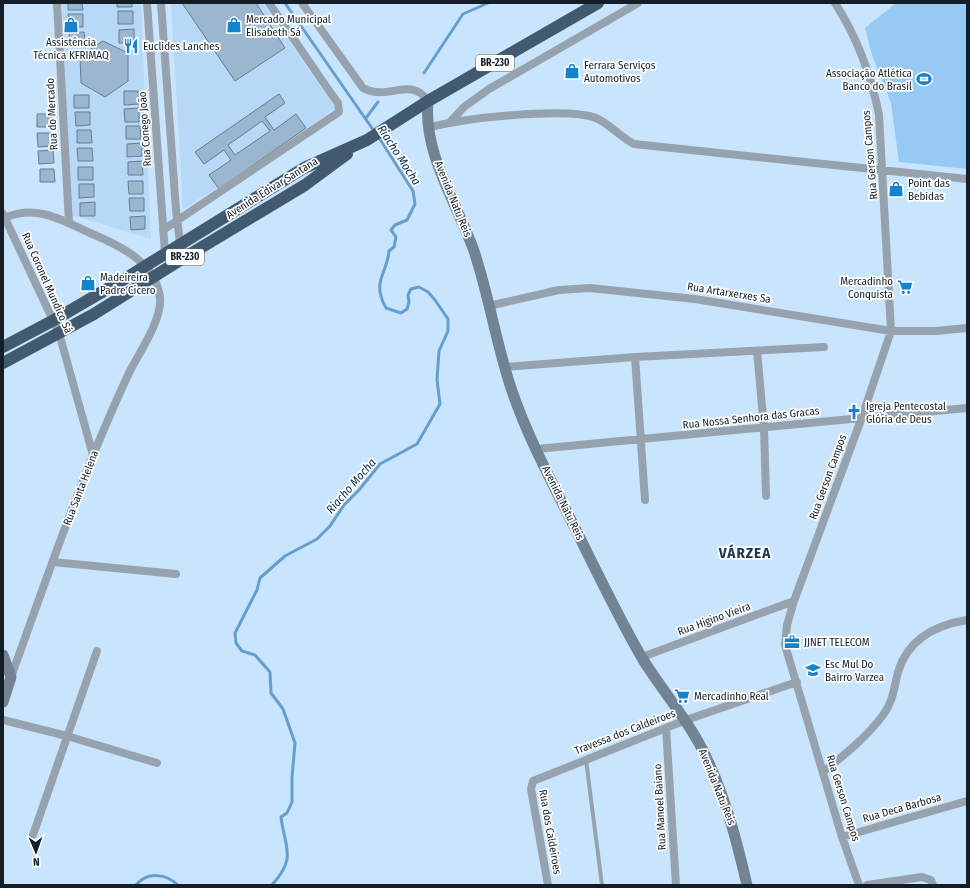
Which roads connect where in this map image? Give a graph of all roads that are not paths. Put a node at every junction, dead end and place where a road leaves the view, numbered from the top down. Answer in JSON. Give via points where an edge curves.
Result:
{"nodes":[{"id":1,"x":57,"y":3,"type":"edge"},
{"id":2,"x":147,"y":3,"type":"edge"},
{"id":3,"x":161,"y":3,"type":"edge"},
{"id":4,"x":269,"y":3,"type":"edge"},
{"id":5,"x":302,"y":3,"type":"edge"},
{"id":6,"x":598,"y":3,"type":"edge"},
{"id":7,"x":638,"y":3,"type":"edge"},
{"id":8,"x":835,"y":3,"type":"edge"},
{"id":9,"x":165,"y":65,"type":"junction"},
{"id":10,"x":152,"y":67,"type":"junction"},
{"id":11,"x":428,"y":101,"type":"junction"},
{"id":12,"x":451,"y":121,"type":"junction"},
{"id":13,"x":428,"y":128,"type":"junction"},
{"id":14,"x":364,"y":142,"type":"junction"},
{"id":15,"x":883,"y":170,"type":"junction"},
{"id":16,"x":967,"y":179,"type":"edge"},
{"id":17,"x":4,"y":216,"type":"edge"},
{"id":18,"x":177,"y":222,"type":"junction"},
{"id":19,"x":69,"y":223,"type":"junction"},
{"id":20,"x":163,"y":230,"type":"junction"},
{"id":21,"x":179,"y":244,"type":"junction"},
{"id":22,"x":165,"y":253,"type":"junction"},
{"id":23,"x":182,"y":259,"type":"junction"},
{"id":24,"x":145,"y":266,"type":"junction"},
{"id":25,"x":153,"y":278,"type":"junction"},
{"id":26,"x":488,"y":306,"type":"junction"},
{"id":27,"x":54,"y":320,"type":"junction"},
{"id":28,"x":967,"y":328,"type":"edge"},
{"id":29,"x":891,"y":331,"type":"junction"},
{"id":30,"x":59,"y":333,"type":"junction"},
{"id":31,"x":3,"y":347,"type":"edge"},
{"id":32,"x":824,"y":347,"type":"dead end"},
{"id":33,"x":757,"y":351,"type":"junction"},
{"id":34,"x":635,"y":357,"type":"junction"},
{"id":35,"x":3,"y":363,"type":"edge"},
{"id":36,"x":504,"y":367,"type":"junction"},
{"id":37,"x":967,"y":408,"type":"edge"},
{"id":38,"x":862,"y":417,"type":"junction"},
{"id":39,"x":764,"y":428,"type":"junction"},
{"id":40,"x":640,"y":440,"type":"junction"},
{"id":41,"x":537,"y":449,"type":"junction"},
{"id":42,"x":93,"y":455,"type":"junction"},
{"id":43,"x":766,"y":496,"type":"dead end"},
{"id":44,"x":645,"y":500,"type":"dead end"},
{"id":45,"x":53,"y":562,"type":"junction"},
{"id":46,"x":176,"y":574,"type":"dead end"},
{"id":47,"x":794,"y":601,"type":"junction"},
{"id":48,"x":967,"y":620,"type":"edge"},
{"id":49,"x":97,"y":651,"type":"dead end"},
{"id":50,"x":3,"y":654,"type":"edge"},
{"id":51,"x":642,"y":657,"type":"junction"},
{"id":52,"x":10,"y":677,"type":"junction"},
{"id":53,"x":797,"y":682,"type":"junction"},
{"id":54,"x":3,"y":702,"type":"edge"},
{"id":55,"x":3,"y":720,"type":"edge"},
{"id":56,"x":686,"y":720,"type":"junction"},
{"id":57,"x":666,"y":728,"type":"junction"},
{"id":58,"x":67,"y":736,"type":"junction"},
{"id":59,"x":586,"y":759,"type":"junction"},
{"id":60,"x":157,"y":763,"type":"dead end"},
{"id":61,"x":823,"y":772,"type":"junction"},
{"id":62,"x":531,"y":783,"type":"joint"},
{"id":63,"x":967,"y":801,"type":"edge"},
{"id":64,"x":33,"y":835,"type":"dead end"},
{"id":65,"x":842,"y":837,"type":"junction"},
{"id":66,"x":548,"y":885,"type":"edge"},
{"id":67,"x":602,"y":885,"type":"edge"},
{"id":68,"x":676,"y":885,"type":"edge"},
{"id":69,"x":748,"y":885,"type":"edge"},
{"id":70,"x":859,"y":885,"type":"edge"},
{"id":71,"x":866,"y":885,"type":"edge"},
{"id":72,"x":933,"y":885,"type":"edge"}],
"edges":[{"from":1,"to":19,"type":"street","name":"Rua do Mercado"},
{"from":2,"to":10,"type":"street","name":"Rua Conego João"},
{"from":3,"to":9,"type":"street"},
{"from":4,"to":18,"type":"street","via":[[340,110],[337,115]]},
{"from":5,"to":11,"type":"street","via":[[363,88],[377,94],[417,90]]},
{"from":6,"to":11,"type":"highway","number":"BR-230"},
{"from":7,"to":12,"type":"street","via":[[489,89],[464,107]]},
{"from":8,"to":15,"type":"street","name":"Rua Gerson Campos","via":[[852,32],[871,84],[879,115]]},
{"from":9,"to":10,"type":"street"},
{"from":9,"to":18,"type":"street"},
{"from":10,"to":20,"type":"street","name":"Rua Conego João"},
{"from":11,"to":13,"type":"street","name":"Avenida Natu Reis"},
{"from":11,"to":14,"type":"highway","number":"BR-230"},
{"from":12,"to":13,"type":"street"},
{"from":12,"to":15,"type":"street","via":[[578,114],[596,118],[634,144]]},
{"from":13,"to":26,"type":"street","name":"Avenida Natu Reis","via":[[438,162],[474,251]]},
{"from":14,"to":21,"type":"highway","name":"Avenida Edivar Santana","number":"BR-230","via":[[304,168]]},
{"from":14,"to":23,"type":"highway","name":"Avenida Edivar Santana","number":"BR-230","via":[[305,186]]},
{"from":15,"to":16,"type":"street"},
{"from":15,"to":29,"type":"street","name":"Rua Gerson Campos"},
{"from":17,"to":19,"type":"street","name":"Rua Santa Helena","via":[[33,211]]},
{"from":17,"to":27,"type":"street","name":"Rua Coronel Mundico Sá"},
{"from":18,"to":20,"type":"street"},
{"from":18,"to":21,"type":"street"},
{"from":19,"to":24,"type":"street","name":"Rua Santa Helena","via":[[129,252]]},
{"from":20,"to":22,"type":"street","name":"Rua Conego João"},
{"from":21,"to":22,"type":"highway","name":"Avenida Edivar Santana","number":"BR-230"},
{"from":21,"to":23,"type":"street"},
{"from":22,"to":24,"type":"highway","name":"Avenida Edivar Santana","number":"BR-230"},
{"from":23,"to":25,"type":"highway","name":"Avenida Edivar Santana","number":"BR-230"},
{"from":24,"to":25,"type":"street","name":"Rua Santa Helena"},
{"from":24,"to":27,"type":"highway","name":"Avenida Edivar Santana","number":"BR-230"},
{"from":25,"to":30,"type":"highway","name":"Avenida Edivar Santana","number":"BR-230"},
{"from":25,"to":42,"type":"street","name":"Rua Santa Helena","via":[[160,299],[159,311]]},
{"from":26,"to":29,"type":"street","name":"Rua Artarxerxes Sa","via":[[559,290],[590,288],[703,300]]},
{"from":26,"to":36,"type":"street","name":"Avenida Natu Reis"},
{"from":27,"to":30,"type":"street","name":"Rua Coronel Mundico Sá"},
{"from":27,"to":31,"type":"highway","name":"Avenida Edivar Santana","number":"BR-230"},
{"from":28,"to":29,"type":"street","name":"Rua Artarxerxes Sa"},
{"from":29,"to":38,"type":"street","name":"Rua Gerson Campos"},
{"from":30,"to":35,"type":"highway","name":"Avenida Edivar Santana","number":"BR-230"},
{"from":30,"to":42,"type":"street","name":"Rua Coronel Mundico Sá"},
{"from":32,"to":33,"type":"street"},
{"from":33,"to":34,"type":"street"},
{"from":33,"to":39,"type":"street"},
{"from":34,"to":36,"type":"street"},
{"from":34,"to":40,"type":"street"},
{"from":36,"to":41,"type":"street","name":"Avenida Natu Reis","via":[[518,408]]},
{"from":37,"to":38,"type":"street","name":"Rua Nossa Senhora das Gracas"},
{"from":38,"to":39,"type":"street","name":"Rua Nossa Senhora das Gracas"},
{"from":38,"to":47,"type":"street","name":"Rua Gerson Campos"},
{"from":39,"to":40,"type":"street","name":"Rua Nossa Senhora das Gracas"},
{"from":39,"to":43,"type":"street"},
{"from":40,"to":41,"type":"street","name":"Rua Nossa Senhora das Gracas"},
{"from":40,"to":44,"type":"street"},
{"from":41,"to":51,"type":"street","name":"Avenida Natu Reis"},
{"from":42,"to":45,"type":"street","name":"Rua Santa Helena"},
{"from":45,"to":46,"type":"street"},
{"from":45,"to":52,"type":"street","name":"Rua Santa Helena"},
{"from":47,"to":51,"type":"street","name":"Rua Higino Vieira"},
{"from":47,"to":53,"type":"street","name":"Rua Gerson Campos","via":[[787,625],[785,645]]},
{"from":48,"to":61,"type":"street","via":[[933,629],[912,647],[898,672],[891,702],[884,715]]},
{"from":49,"to":58,"type":"street"},
{"from":50,"to":52,"type":"street"},
{"from":51,"to":56,"type":"street","name":"Avenida Natu Reis"},
{"from":52,"to":54,"type":"street","name":"Rua Santa Helena"},
{"from":53,"to":56,"type":"street","name":"Travessa dos Caldeiroes"},
{"from":53,"to":61,"type":"street","name":"Rua Gerson Campos"},
{"from":55,"to":58,"type":"street"},
{"from":56,"to":57,"type":"street","name":"Travessa dos Caldeiroes"},
{"from":56,"to":69,"type":"street","name":"Avenida Natu Reis","via":[[724,800]]},
{"from":57,"to":59,"type":"street","name":"Travessa dos Caldeiroes"},
{"from":57,"to":68,"type":"street","name":"Rua Manoel Baiano"},
{"from":58,"to":60,"type":"street"},
{"from":58,"to":64,"type":"street"},
{"from":59,"to":62,"type":"street","name":"Travessa dos Caldeiroes","via":[[535,779]]},
{"from":59,"to":67,"type":"lane"},
{"from":61,"to":65,"type":"street","name":"Rua Gerson Campos"},
{"from":62,"to":66,"type":"street","name":"Rua dos Caldeiroes"},
{"from":63,"to":65,"type":"street","name":"Rua Deca Barbosa"},
{"from":65,"to":70,"type":"street","name":"Rua Gerson Campos"},
{"from":71,"to":72,"type":"street","via":[[922,877],[931,880]]}]}
